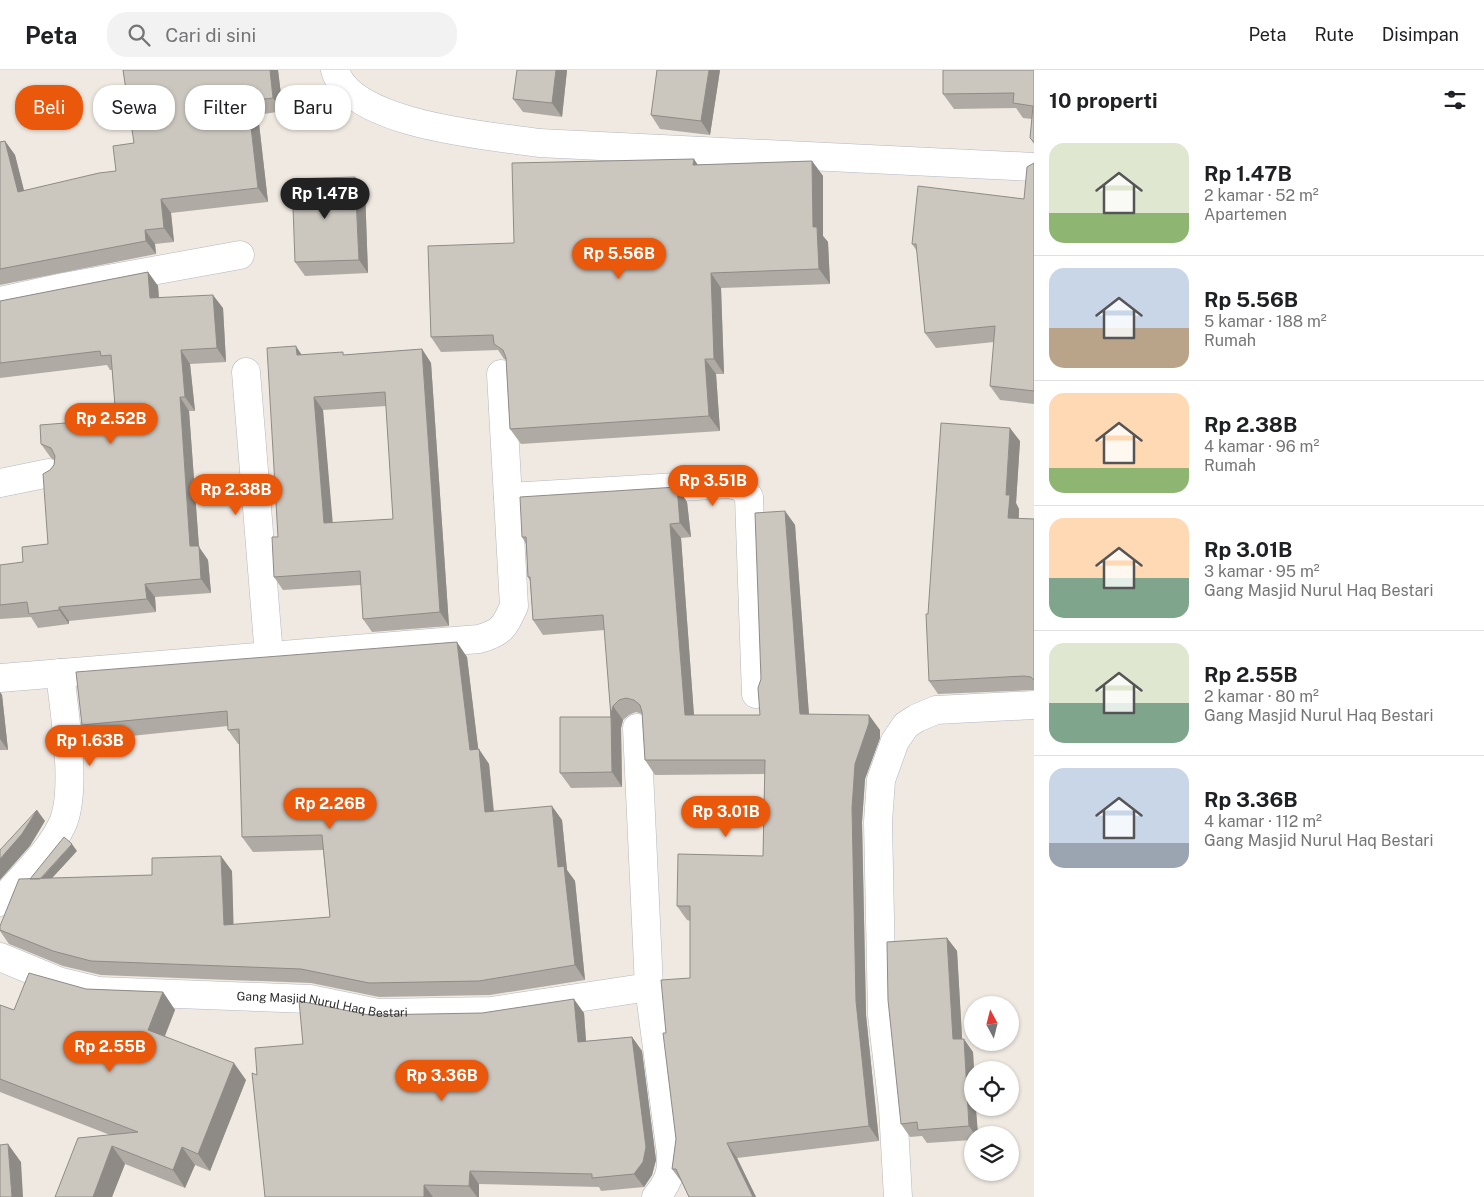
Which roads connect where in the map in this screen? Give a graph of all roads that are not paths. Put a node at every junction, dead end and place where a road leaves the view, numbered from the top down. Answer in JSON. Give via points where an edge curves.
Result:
{"nodes":[{"id":1,"x":335,"y":70,"type":"edge"},
{"id":2,"x":1034,"y":167,"type":"edge"},
{"id":3,"x":240,"y":255,"type":"dead end"},
{"id":4,"x":0,"y":301,"type":"edge"},
{"id":5,"x":246,"y":372,"type":"dead end"},
{"id":6,"x":501,"y":374,"type":"dead end"},
{"id":7,"x":49,"y":473,"type":"edge"},
{"id":8,"x":0,"y":482,"type":"edge"},
{"id":9,"x":508,"y":497,"type":"junction"},
{"id":10,"x":269,"y":656,"type":"junction"},
{"id":11,"x":60,"y":673,"type":"junction"},
{"id":12,"x":0,"y":678,"type":"edge"},
{"id":13,"x":756,"y":694,"type":"edge"},
{"id":14,"x":1034,"y":705,"type":"edge"},
{"id":15,"x":637,"y":728,"type":"dead end"},
{"id":16,"x":0,"y":902,"type":"edge"},
{"id":17,"x":0,"y":957,"type":"edge"},
{"id":18,"x":649,"y":987,"type":"junction"},
{"id":19,"x":656,"y":1197,"type":"edge"},
{"id":20,"x":898,"y":1197,"type":"edge"}],
"edges":[{"from":1,"to":2,"type":"street","via":[[346,90],[362,102],[401,118],[462,132],[530,141]]},
{"from":3,"to":4,"type":"street"},
{"from":5,"to":10,"type":"street"},
{"from":6,"to":9,"type":"street"},
{"from":7,"to":8,"type":"street"},
{"from":9,"to":10,"type":"street","via":[[514,606],[507,623],[495,635],[479,639]]},
{"from":9,"to":13,"type":"street","via":[[729,484],[742,488],[749,497]]},
{"from":10,"to":11,"type":"street"},
{"from":11,"to":12,"type":"street"},
{"from":11,"to":16,"type":"street","via":[[70,786],[68,806],[49,846]]},
{"from":14,"to":20,"type":"street","via":[[936,710],[917,718],[906,725],[894,741],[881,780],[878,822],[882,1015],[893,1108]]},
{"from":15,"to":18,"type":"street"},
{"from":17,"to":18,"type":"street","name":"Gang Masjid Nurul Haq Bestari","via":[[58,981],[99,991],[310,999],[378,1013],[491,1011]]},
{"from":18,"to":19,"type":"street","via":[[672,1154],[672,1171]]}]}
